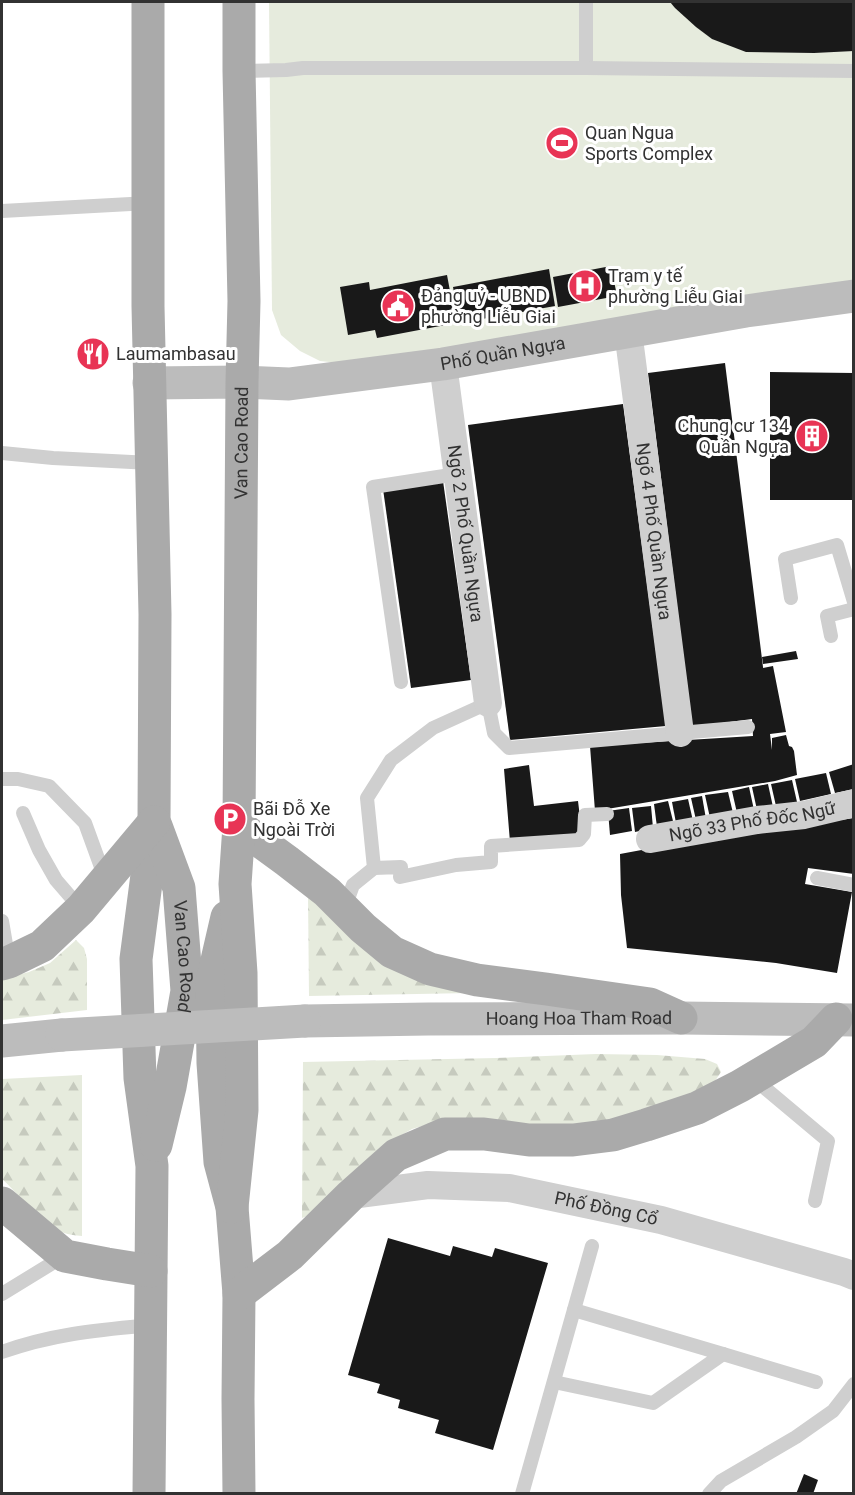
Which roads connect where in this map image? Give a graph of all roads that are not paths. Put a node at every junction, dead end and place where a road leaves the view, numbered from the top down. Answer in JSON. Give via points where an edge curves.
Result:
{"nodes":[{"id":1,"x":148,"y":2,"type":"edge"},
{"id":2,"x":239,"y":2,"type":"edge"},
{"id":3,"x":586,"y":2,"type":"edge"},
{"id":4,"x":586,"y":68,"type":"junction"},
{"id":5,"x":239,"y":71,"type":"junction"},
{"id":6,"x":854,"y":71,"type":"edge"},
{"id":7,"x":149,"y":203,"type":"junction"},
{"id":8,"x":2,"y":211,"type":"edge"},
{"id":9,"x":854,"y":296,"type":"edge"},
{"id":10,"x":628,"y":331,"type":"junction"},
{"id":11,"x":443,"y":364,"type":"junction"},
{"id":12,"x":242,"y":382,"type":"junction"},
{"id":13,"x":149,"y":383,"type":"junction"},
{"id":14,"x":2,"y":453,"type":"edge"},
{"id":15,"x":151,"y":463,"type":"junction"},
{"id":16,"x":457,"y":474,"type":"junction"},
{"id":17,"x":791,"y":598,"type":"dead end"},
{"id":18,"x":854,"y":602,"type":"edge"},
{"id":19,"x":854,"y":609,"type":"edge"},
{"id":20,"x":831,"y":636,"type":"dead end"},
{"id":21,"x":401,"y":681,"type":"dead end"},
{"id":22,"x":489,"y":704,"type":"junction"},
{"id":23,"x":748,"y":727,"type":"dead end"},
{"id":24,"x":680,"y":733,"type":"junction"},
{"id":25,"x":2,"y":779,"type":"edge"},
{"id":26,"x":854,"y":803,"type":"edge"},
{"id":27,"x":23,"y":813,"type":"dead end"},
{"id":28,"x":607,"y":814,"type":"dead end"},
{"id":29,"x":154,"y":822,"type":"junction"},
{"id":30,"x":239,"y":826,"type":"junction"},
{"id":31,"x":650,"y":839,"type":"dead end"},
{"id":32,"x":374,"y":868,"type":"junction"},
{"id":33,"x":817,"y":878,"type":"dead end"},
{"id":34,"x":106,"y":880,"type":"junction"},
{"id":35,"x":854,"y":885,"type":"edge"},
{"id":36,"x":81,"y":909,"type":"junction"},
{"id":37,"x":344,"y":909,"type":"junction"},
{"id":38,"x":2,"y":921,"type":"edge"},
{"id":39,"x":5,"y":963,"type":"edge"},
{"id":40,"x":681,"y":1018,"type":"junction"},
{"id":41,"x":844,"y":1020,"type":"edge"},
{"id":42,"x":2,"y":1041,"type":"edge"},
{"id":43,"x":753,"y":1078,"type":"junction"},
{"id":44,"x":152,"y":1166,"type":"junction"},
{"id":45,"x":351,"y":1195,"type":"junction"},
{"id":46,"x":815,"y":1201,"type":"dead end"},
{"id":47,"x":2,"y":1203,"type":"edge"},
{"id":48,"x":592,"y":1246,"type":"dead end"},
{"id":49,"x":65,"y":1256,"type":"junction"},
{"id":50,"x":151,"y":1271,"type":"junction"},
{"id":51,"x":854,"y":1276,"type":"edge"},
{"id":52,"x":2,"y":1294,"type":"edge"},
{"id":53,"x":239,"y":1294,"type":"junction"},
{"id":54,"x":574,"y":1310,"type":"junction"},
{"id":55,"x":150,"y":1325,"type":"junction"},
{"id":56,"x":2,"y":1352,"type":"edge"},
{"id":57,"x":723,"y":1354,"type":"junction"},
{"id":58,"x":554,"y":1382,"type":"junction"},
{"id":59,"x":816,"y":1382,"type":"dead end"},
{"id":60,"x":854,"y":1384,"type":"edge"},
{"id":61,"x":149,"y":1494,"type":"edge"},
{"id":62,"x":239,"y":1494,"type":"edge"},
{"id":63,"x":522,"y":1494,"type":"edge"},
{"id":64,"x":709,"y":1494,"type":"edge"}],
"edges":[{"from":1,"to":7,"type":"main road","name":"Van Cao Road"},
{"from":2,"to":5,"type":"main road","name":"Van Cao Road"},
{"from":3,"to":4,"type":"lane"},
{"from":4,"to":5,"type":"lane"},
{"from":4,"to":6,"type":"lane"},
{"from":5,"to":12,"type":"main road","name":"Van Cao Road"},
{"from":7,"to":8,"type":"lane"},
{"from":7,"to":13,"type":"main road","name":"Van Cao Road"},
{"from":9,"to":10,"type":"main road","name":"Phố Quần Ngựa"},
{"from":10,"to":11,"type":"main road","name":"Phố Quần Ngựa"},
{"from":10,"to":24,"type":"street","name":"Ngõ 4 Phố Quần Ngựa"},
{"from":11,"to":12,"type":"main road","name":"Phố Quần Ngựa","via":[[289,384]]},
{"from":11,"to":16,"type":"street","name":"Ngõ 2 Phố Quần Ngựa"},
{"from":12,"to":13,"type":"main road","name":"Phố Quần Ngựa"},
{"from":12,"to":30,"type":"main road","name":"Van Cao Road"},
{"from":13,"to":15,"type":"main road","name":"Van Cao Road"},
{"from":14,"to":15,"type":"lane"},
{"from":15,"to":29,"type":"main road","name":"Van Cao Road"},
{"from":16,"to":21,"type":"lane","via":[[373,487]]},
{"from":16,"to":22,"type":"street","name":"Ngõ 2 Phố Quần Ngựa"},
{"from":17,"to":18,"type":"lane","via":[[785,559],[837,545]]},
{"from":19,"to":20,"type":"lane","via":[[827,616]]},
{"from":22,"to":24,"type":"lane","via":[[494,733],[509,748]]},
{"from":22,"to":32,"type":"lane","via":[[433,728],[391,760],[367,798]]},
{"from":23,"to":24,"type":"lane"},
{"from":25,"to":34,"type":"lane","via":[[49,786],[86,823]]},
{"from":26,"to":31,"type":"street","name":"Ngõ 33 Phố Đốc Ngữ","via":[[804,815]]},
{"from":27,"to":36,"type":"lane","via":[[56,880]]},
{"from":28,"to":32,"type":"lane","via":[[585,815],[584,834],[579,840],[491,846],[491,862],[400,877],[400,867]]},
{"from":29,"to":34,"type":"main road"},
{"from":29,"to":44,"type":"main road","name":"Van Cao Road","via":[[136,959],[140,1078]]},
{"from":29,"to":44,"type":"main road","name":"Van Cao Road","via":[[179,888],[187,992]]},
{"from":30,"to":37,"type":"main road"},
{"from":30,"to":53,"type":"main road","name":"Van Cao Road","via":[[235,884],[241,973],[242,1110],[232,1207]]},
{"from":32,"to":37,"type":"lane","via":[[353,885]]},
{"from":33,"to":35,"type":"lane"},
{"from":34,"to":36,"type":"main road"},
{"from":36,"to":39,"type":"main road","via":[[42,946]]},
{"from":37,"to":40,"type":"main road","via":[[392,952],[430,969],[477,981],[650,1004]]},
{"from":38,"to":39,"type":"lane"},
{"from":40,"to":41,"type":"main road","name":"Hoang Hoa Tham Road"},
{"from":40,"to":42,"type":"main road","name":"Hoang Hoa Tham Road","bridge":true,"via":[[305,1021]]},
{"from":41,"to":43,"type":"main road"},
{"from":43,"to":45,"type":"main road","via":[[697,1108],[613,1135],[530,1140],[445,1134],[396,1155]]},
{"from":43,"to":46,"type":"lane","via":[[828,1141]]},
{"from":44,"to":50,"type":"main road","name":"Van Cao Road"},
{"from":45,"to":51,"type":"street","name":"Phố Đồng Cổ","via":[[428,1185],[509,1188],[662,1220]]},
{"from":45,"to":53,"type":"main road","via":[[290,1255]]},
{"from":47,"to":49,"type":"main road"},
{"from":48,"to":54,"type":"lane"},
{"from":49,"to":50,"type":"main road"},
{"from":49,"to":52,"type":"lane"},
{"from":50,"to":55,"type":"main road","name":"Van Cao Road"},
{"from":53,"to":62,"type":"main road","name":"Van Cao Road"},
{"from":54,"to":57,"type":"lane"},
{"from":54,"to":58,"type":"lane"},
{"from":55,"to":56,"type":"lane","via":[[85,1331]]},
{"from":55,"to":61,"type":"main road","name":"Van Cao Road"},
{"from":57,"to":58,"type":"lane","via":[[653,1403]]},
{"from":57,"to":59,"type":"lane"},
{"from":58,"to":63,"type":"lane"},
{"from":60,"to":64,"type":"lane","via":[[833,1411],[721,1481]]}]}
